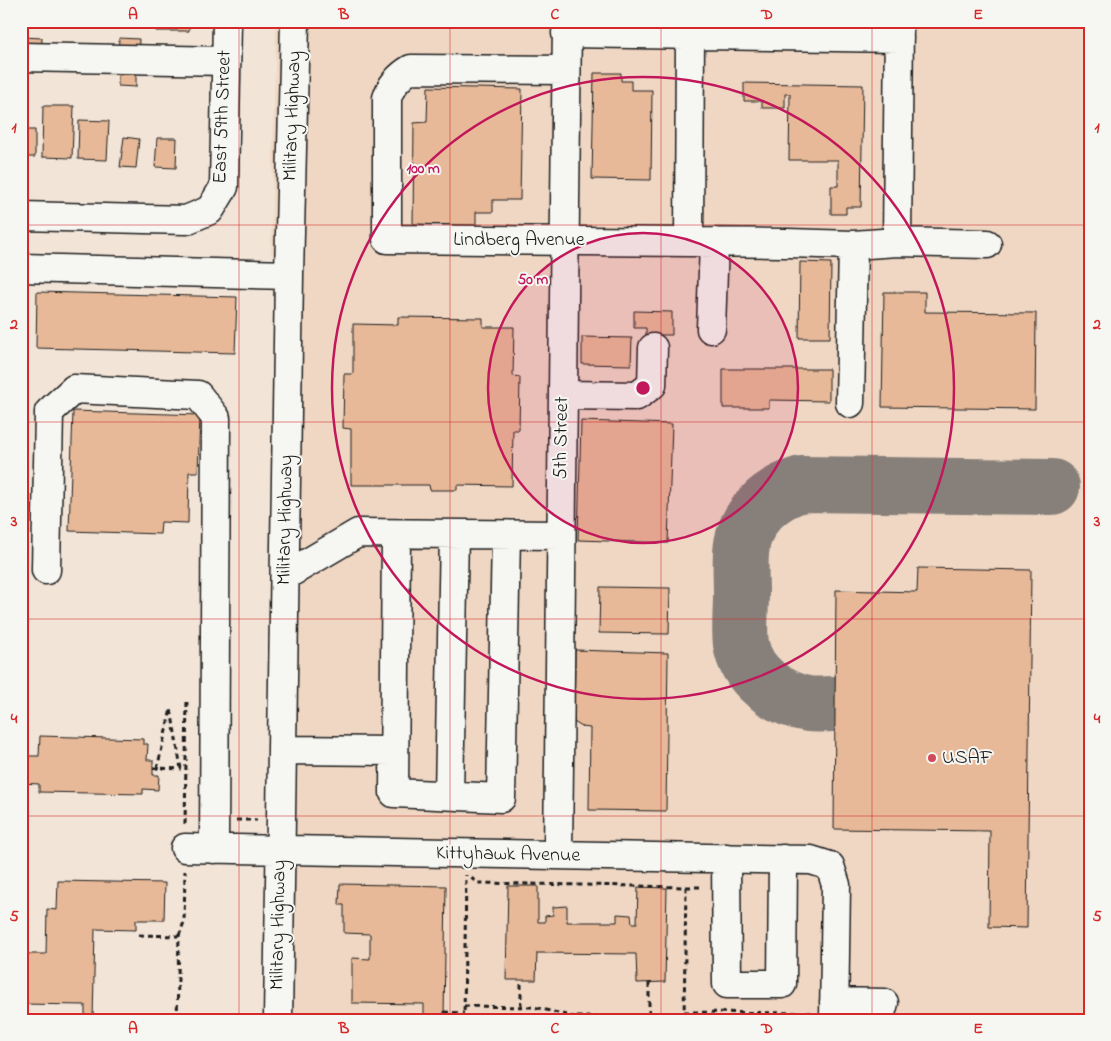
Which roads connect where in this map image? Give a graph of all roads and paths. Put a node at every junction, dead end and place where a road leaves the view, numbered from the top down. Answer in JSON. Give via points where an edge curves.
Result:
{"nodes":[{"id":1,"x":227,"y":21,"type":"edge"},
{"id":2,"x":296,"y":21,"type":"edge"},
{"id":3,"x":566,"y":27,"type":"edge"},
{"id":4,"x":770,"y":29,"type":"edge"},
{"id":5,"x":899,"y":30,"type":"edge"},
{"id":6,"x":690,"y":34,"type":"junction"},
{"id":7,"x":21,"y":57,"type":"edge"},
{"id":8,"x":226,"y":61,"type":"junction"},
{"id":9,"x":566,"y":70,"type":"junction"},
{"id":10,"x":21,"y":216,"type":"edge"},
{"id":11,"x":563,"y":240,"type":"junction"},
{"id":12,"x":702,"y":242,"type":"junction"},
{"id":13,"x":897,"y":242,"type":"junction"},
{"id":14,"x":987,"y":244,"type":"dead end"},
{"id":15,"x":853,"y":245,"type":"junction"},
{"id":16,"x":21,"y":268,"type":"edge"},
{"id":17,"x":289,"y":275,"type":"junction"},
{"id":18,"x":711,"y":329,"type":"dead end"},
{"id":19,"x":653,"y":348,"type":"dead end"},
{"id":20,"x":563,"y":395,"type":"junction"},
{"id":21,"x":850,"y":403,"type":"dead end"},
{"id":22,"x":396,"y":534,"type":"junction"},
{"id":23,"x":454,"y":534,"type":"junction"},
{"id":24,"x":506,"y":535,"type":"junction"},
{"id":25,"x":560,"y":535,"type":"junction"},
{"id":26,"x":46,"y":570,"type":"dead end"},
{"id":27,"x":285,"y":576,"type":"junction"},
{"id":28,"x":187,"y":698,"type":"dead end"},
{"id":29,"x":282,"y":750,"type":"junction"},
{"id":30,"x":393,"y":751,"type":"junction"},
{"id":31,"x":181,"y":769,"type":"junction"},
{"id":32,"x":186,"y":769,"type":"junction"},
{"id":33,"x":449,"y":795,"type":"junction"},
{"id":34,"x":185,"y":848,"type":"junction"},
{"id":35,"x":214,"y":849,"type":"junction"},
{"id":36,"x":281,"y":851,"type":"junction"},
{"id":37,"x":466,"y":854,"type":"junction"},
{"id":38,"x":558,"y":855,"type":"junction"},
{"id":39,"x":726,"y":858,"type":"junction"},
{"id":40,"x":783,"y":859,"type":"junction"},
{"id":41,"x":478,"y":884,"type":"dead end"},
{"id":42,"x":139,"y":935,"type":"dead end"},
{"id":43,"x":179,"y":936,"type":"junction"},
{"id":44,"x":521,"y":980,"type":"dead end"},
{"id":45,"x":649,"y":983,"type":"dead end"},
{"id":46,"x":464,"y":1006,"type":"junction"},
{"id":47,"x":521,"y":1007,"type":"junction"},
{"id":48,"x":834,"y":1011,"type":"edge"},
{"id":49,"x":444,"y":1012,"type":"dead end"},
{"id":50,"x":464,"y":1013,"type":"junction"},
{"id":51,"x":649,"y":1017,"type":"junction"},
{"id":52,"x":574,"y":1018,"type":"edge"},
{"id":53,"x":177,"y":1020,"type":"edge"},
{"id":54,"x":278,"y":1020,"type":"edge"},
{"id":55,"x":464,"y":1020,"type":"edge"},
{"id":56,"x":879,"y":1020,"type":"edge"}],
"edges":[{"from":1,"to":8,"type":"street","name":"East 59th Street"},
{"from":2,"to":17,"type":"street","name":"Military Highway"},
{"from":3,"to":6,"type":"street"},
{"from":3,"to":9,"type":"street","name":"5th Street"},
{"from":4,"to":5,"type":"street"},
{"from":4,"to":6,"type":"street"},
{"from":5,"to":13,"type":"street"},
{"from":6,"to":12,"type":"street"},
{"from":7,"to":8,"type":"street"},
{"from":8,"to":10,"type":"street","name":"East 59th Street","via":[[224,187],[210,210],[186,220]]},
{"from":9,"to":11,"type":"street","name":"5th Street"},
{"from":9,"to":11,"type":"street","name":"Lindberg Avenue","via":[[411,69],[391,87],[387,98],[387,239]]},
{"from":11,"to":12,"type":"street","name":"Lindberg Avenue"},
{"from":11,"to":20,"type":"street","name":"5th Street"},
{"from":12,"to":15,"type":"street","name":"Lindberg Avenue"},
{"from":12,"to":18,"type":"street"},
{"from":13,"to":14,"type":"street","name":"Lindberg Avenue"},
{"from":13,"to":15,"type":"street","name":"Lindberg Avenue"},
{"from":15,"to":21,"type":"street"},
{"from":16,"to":17,"type":"street"},
{"from":17,"to":27,"type":"street","name":"Military Highway"},
{"from":19,"to":20,"type":"street","via":[[652,384],[637,396]]},
{"from":20,"to":25,"type":"street","name":"5th Street"},
{"from":22,"to":23,"type":"street"},
{"from":22,"to":27,"type":"street","via":[[358,533]]},
{"from":22,"to":30,"type":"street"},
{"from":23,"to":24,"type":"street"},
{"from":23,"to":33,"type":"street"},
{"from":24,"to":25,"type":"street"},
{"from":24,"to":33,"type":"street","via":[[501,798]]},
{"from":25,"to":38,"type":"street","name":"5th Street"},
{"from":26,"to":35,"type":"street","via":[[49,412],[74,389],[198,394],[216,418]]},
{"from":27,"to":29,"type":"street","name":"Military Highway"},
{"from":28,"to":32,"type":"path"},
{"from":29,"to":30,"type":"street"},
{"from":29,"to":36,"type":"street","name":"Military Highway"},
{"from":30,"to":33,"type":"street","via":[[394,793]]},
{"from":31,"to":31,"type":"path","via":[[155,768],[170,709]]},
{"from":31,"to":32,"type":"path"},
{"from":32,"to":34,"type":"path"},
{"from":34,"to":35,"type":"street","name":"Kittyhawk Avenue"},
{"from":34,"to":43,"type":"path","via":[[184,922]]},
{"from":35,"to":36,"type":"street","name":"Kittyhawk Avenue"},
{"from":36,"to":37,"type":"street","name":"Kittyhawk Avenue"},
{"from":36,"to":54,"type":"street","name":"Military Highway"},
{"from":37,"to":38,"type":"street","name":"Kittyhawk Avenue"},
{"from":37,"to":46,"type":"path"},
{"from":38,"to":39,"type":"street","name":"Kittyhawk Avenue"},
{"from":39,"to":40,"type":"street","name":"Kittyhawk Avenue"},
{"from":39,"to":40,"type":"street","via":[[727,984],[782,984]]},
{"from":40,"to":48,"type":"street","name":"Kittyhawk Avenue","via":[[811,860],[830,866],[836,885]]},
{"from":41,"to":51,"type":"path","via":[[686,887],[684,1018]]},
{"from":42,"to":43,"type":"path"},
{"from":43,"to":53,"type":"path"},
{"from":44,"to":47,"type":"path"},
{"from":45,"to":51,"type":"path"},
{"from":46,"to":47,"type":"path"},
{"from":46,"to":50,"type":"path"},
{"from":47,"to":52,"type":"path","via":[[534,1007]]},
{"from":48,"to":56,"type":"street","via":[[884,1003]]},
{"from":49,"to":50,"type":"path"},
{"from":50,"to":55,"type":"path"},
{"from":51,"to":52,"type":"path"}]}
